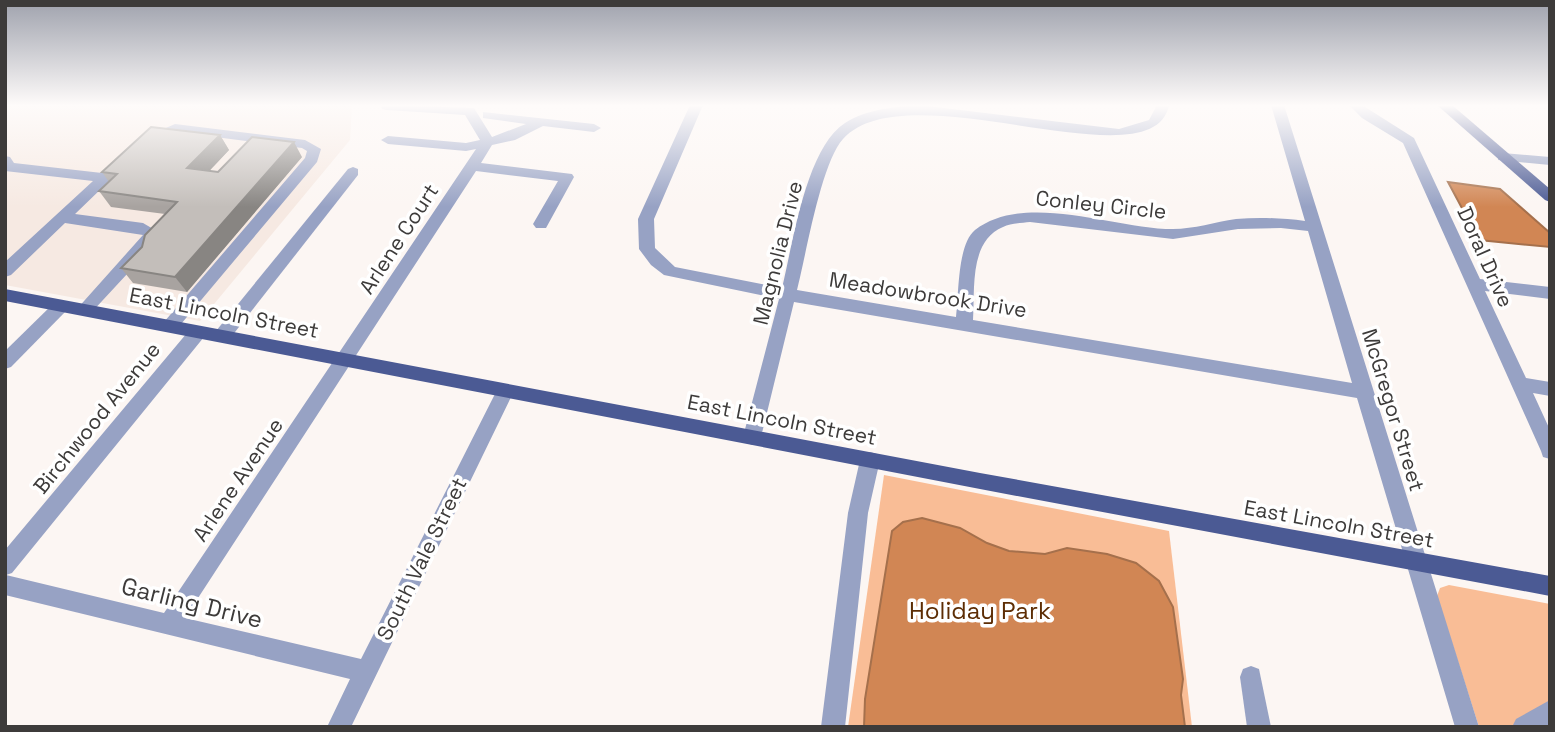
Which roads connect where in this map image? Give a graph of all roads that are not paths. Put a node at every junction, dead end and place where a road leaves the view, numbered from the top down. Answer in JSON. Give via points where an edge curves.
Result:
{"nodes":[{"id":1,"x":149,"y":139,"type":"edge"},
{"id":2,"x":265,"y":139,"type":"edge"},
{"id":3,"x":498,"y":139,"type":"edge"},
{"id":4,"x":680,"y":139,"type":"edge"},
{"id":5,"x":834,"y":139,"type":"edge"},
{"id":6,"x":1288,"y":139,"type":"edge"},
{"id":7,"x":1407,"y":139,"type":"edge"},
{"id":8,"x":1483,"y":139,"type":"edge"},
{"id":9,"x":388,"y":140,"type":"dead end"},
{"id":10,"x":488,"y":141,"type":"junction"},
{"id":11,"x":1503,"y":157,"type":"junction"},
{"id":12,"x":5,"y":160,"type":"edge"},
{"id":13,"x":1550,"y":161,"type":"edge"},
{"id":14,"x":472,"y":166,"type":"junction"},
{"id":15,"x":353,"y":172,"type":"dead end"},
{"id":16,"x":105,"y":178,"type":"junction"},
{"id":17,"x":1550,"y":197,"type":"edge"},
{"id":18,"x":63,"y":218,"type":"junction"},
{"id":19,"x":541,"y":224,"type":"dead end"},
{"id":20,"x":1314,"y":227,"type":"junction"},
{"id":21,"x":5,"y":271,"type":"edge"},
{"id":22,"x":1474,"y":284,"type":"junction"},
{"id":23,"x":1550,"y":293,"type":"edge"},
{"id":24,"x":5,"y":295,"type":"edge"},
{"id":25,"x":790,"y":295,"type":"junction"},
{"id":26,"x":61,"y":306,"type":"junction"},
{"id":27,"x":85,"y":310,"type":"junction"},
{"id":28,"x":964,"y":324,"type":"junction"},
{"id":29,"x":170,"y":326,"type":"junction"},
{"id":30,"x":198,"y":332,"type":"junction"},
{"id":31,"x":222,"y":336,"type":"junction"},
{"id":32,"x":346,"y":359,"type":"junction"},
{"id":33,"x":5,"y":362,"type":"edge"},
{"id":34,"x":1520,"y":384,"type":"junction"},
{"id":35,"x":1550,"y":388,"type":"edge"},
{"id":36,"x":505,"y":391,"type":"junction"},
{"id":37,"x":1363,"y":392,"type":"junction"},
{"id":38,"x":752,"y":437,"type":"junction"},
{"id":39,"x":1550,"y":451,"type":"edge"},
{"id":40,"x":870,"y":460,"type":"junction"},
{"id":41,"x":1415,"y":561,"type":"junction"},
{"id":42,"x":5,"y":566,"type":"edge"},
{"id":43,"x":5,"y":584,"type":"edge"},
{"id":44,"x":1550,"y":586,"type":"edge"},
{"id":45,"x":168,"y":625,"type":"junction"},
{"id":46,"x":366,"y":672,"type":"junction"},
{"id":47,"x":1251,"y":677,"type":"dead end"},
{"id":48,"x":1550,"y":712,"type":"edge"},
{"id":49,"x":339,"y":727,"type":"edge"},
{"id":50,"x":833,"y":727,"type":"edge"},
{"id":51,"x":1259,"y":727,"type":"edge"},
{"id":52,"x":1467,"y":727,"type":"edge"},
{"id":53,"x":1524,"y":727,"type":"edge"}],
"edges":[{"from":1,"to":16,"type":"street"},
{"from":2,"to":29,"type":"street","via":[[304,144],[314,149],[312,159]]},
{"from":3,"to":10,"type":"street"},
{"from":4,"to":25,"type":"street","name":"Meadowbrook Drive","via":[[646,219],[647,249],[670,271],[681,275]]},
{"from":5,"to":25,"type":"street","name":"Magnolia Drive","via":[[822,160]]},
{"from":6,"to":20,"type":"street","name":"McGregor Street"},
{"from":7,"to":22,"type":"street","name":"Doral Drive"},
{"from":8,"to":11,"type":"main road"},
{"from":9,"to":10,"type":"street","via":[[451,147]]},
{"from":10,"to":14,"type":"street","name":"Arlene Court"},
{"from":11,"to":13,"type":"street"},
{"from":11,"to":17,"type":"main road"},
{"from":12,"to":16,"type":"street","via":[[9,167]]},
{"from":14,"to":19,"type":"street","via":[[567,177]]},
{"from":14,"to":32,"type":"street","name":"Arlene Court"},
{"from":15,"to":31,"type":"street"},
{"from":16,"to":18,"type":"street"},
{"from":18,"to":21,"type":"street"},
{"from":18,"to":27,"type":"street","via":[[152,233]]},
{"from":20,"to":28,"type":"street","name":"Conley Circle","via":[[1238,223],[1173,234],[1030,217],[999,222],[978,236],[971,250]]},
{"from":20,"to":37,"type":"street","name":"McGregor Street"},
{"from":22,"to":23,"type":"street"},
{"from":22,"to":34,"type":"street","name":"Doral Drive"},
{"from":24,"to":26,"type":"main road","name":"East Lincoln Street"},
{"from":25,"to":28,"type":"street","name":"Meadowbrook Drive"},
{"from":25,"to":38,"type":"street","name":"Magnolia Drive"},
{"from":26,"to":27,"type":"main road","name":"East Lincoln Street"},
{"from":26,"to":33,"type":"street"},
{"from":27,"to":29,"type":"main road","name":"East Lincoln Street"},
{"from":28,"to":37,"type":"street","name":"Meadowbrook Drive"},
{"from":29,"to":30,"type":"main road","name":"East Lincoln Street"},
{"from":30,"to":31,"type":"main road","name":"East Lincoln Street"},
{"from":30,"to":42,"type":"street","name":"Birchwood Avenue"},
{"from":31,"to":32,"type":"main road","name":"East Lincoln Street"},
{"from":32,"to":36,"type":"main road","name":"East Lincoln Street"},
{"from":32,"to":45,"type":"street","name":"Arlene Avenue"},
{"from":34,"to":35,"type":"street"},
{"from":34,"to":39,"type":"street","name":"Doral Drive"},
{"from":36,"to":38,"type":"main road","name":"East Lincoln Street"},
{"from":36,"to":46,"type":"street","name":"South Vale Street"},
{"from":37,"to":41,"type":"street","name":"McGregor Street"},
{"from":38,"to":40,"type":"main road","name":"East Lincoln Street"},
{"from":40,"to":41,"type":"main road","name":"East Lincoln Street"},
{"from":40,"to":50,"type":"street","via":[[858,513]]},
{"from":41,"to":44,"type":"main road","name":"East Lincoln Street"},
{"from":41,"to":52,"type":"street","name":"McGregor Street"},
{"from":43,"to":45,"type":"street","name":"Garling Drive"},
{"from":45,"to":46,"type":"street","name":"Garling Drive"},
{"from":46,"to":49,"type":"street","name":"South Vale Street"},
{"from":47,"to":51,"type":"street"},
{"from":48,"to":53,"type":"street"}]}
